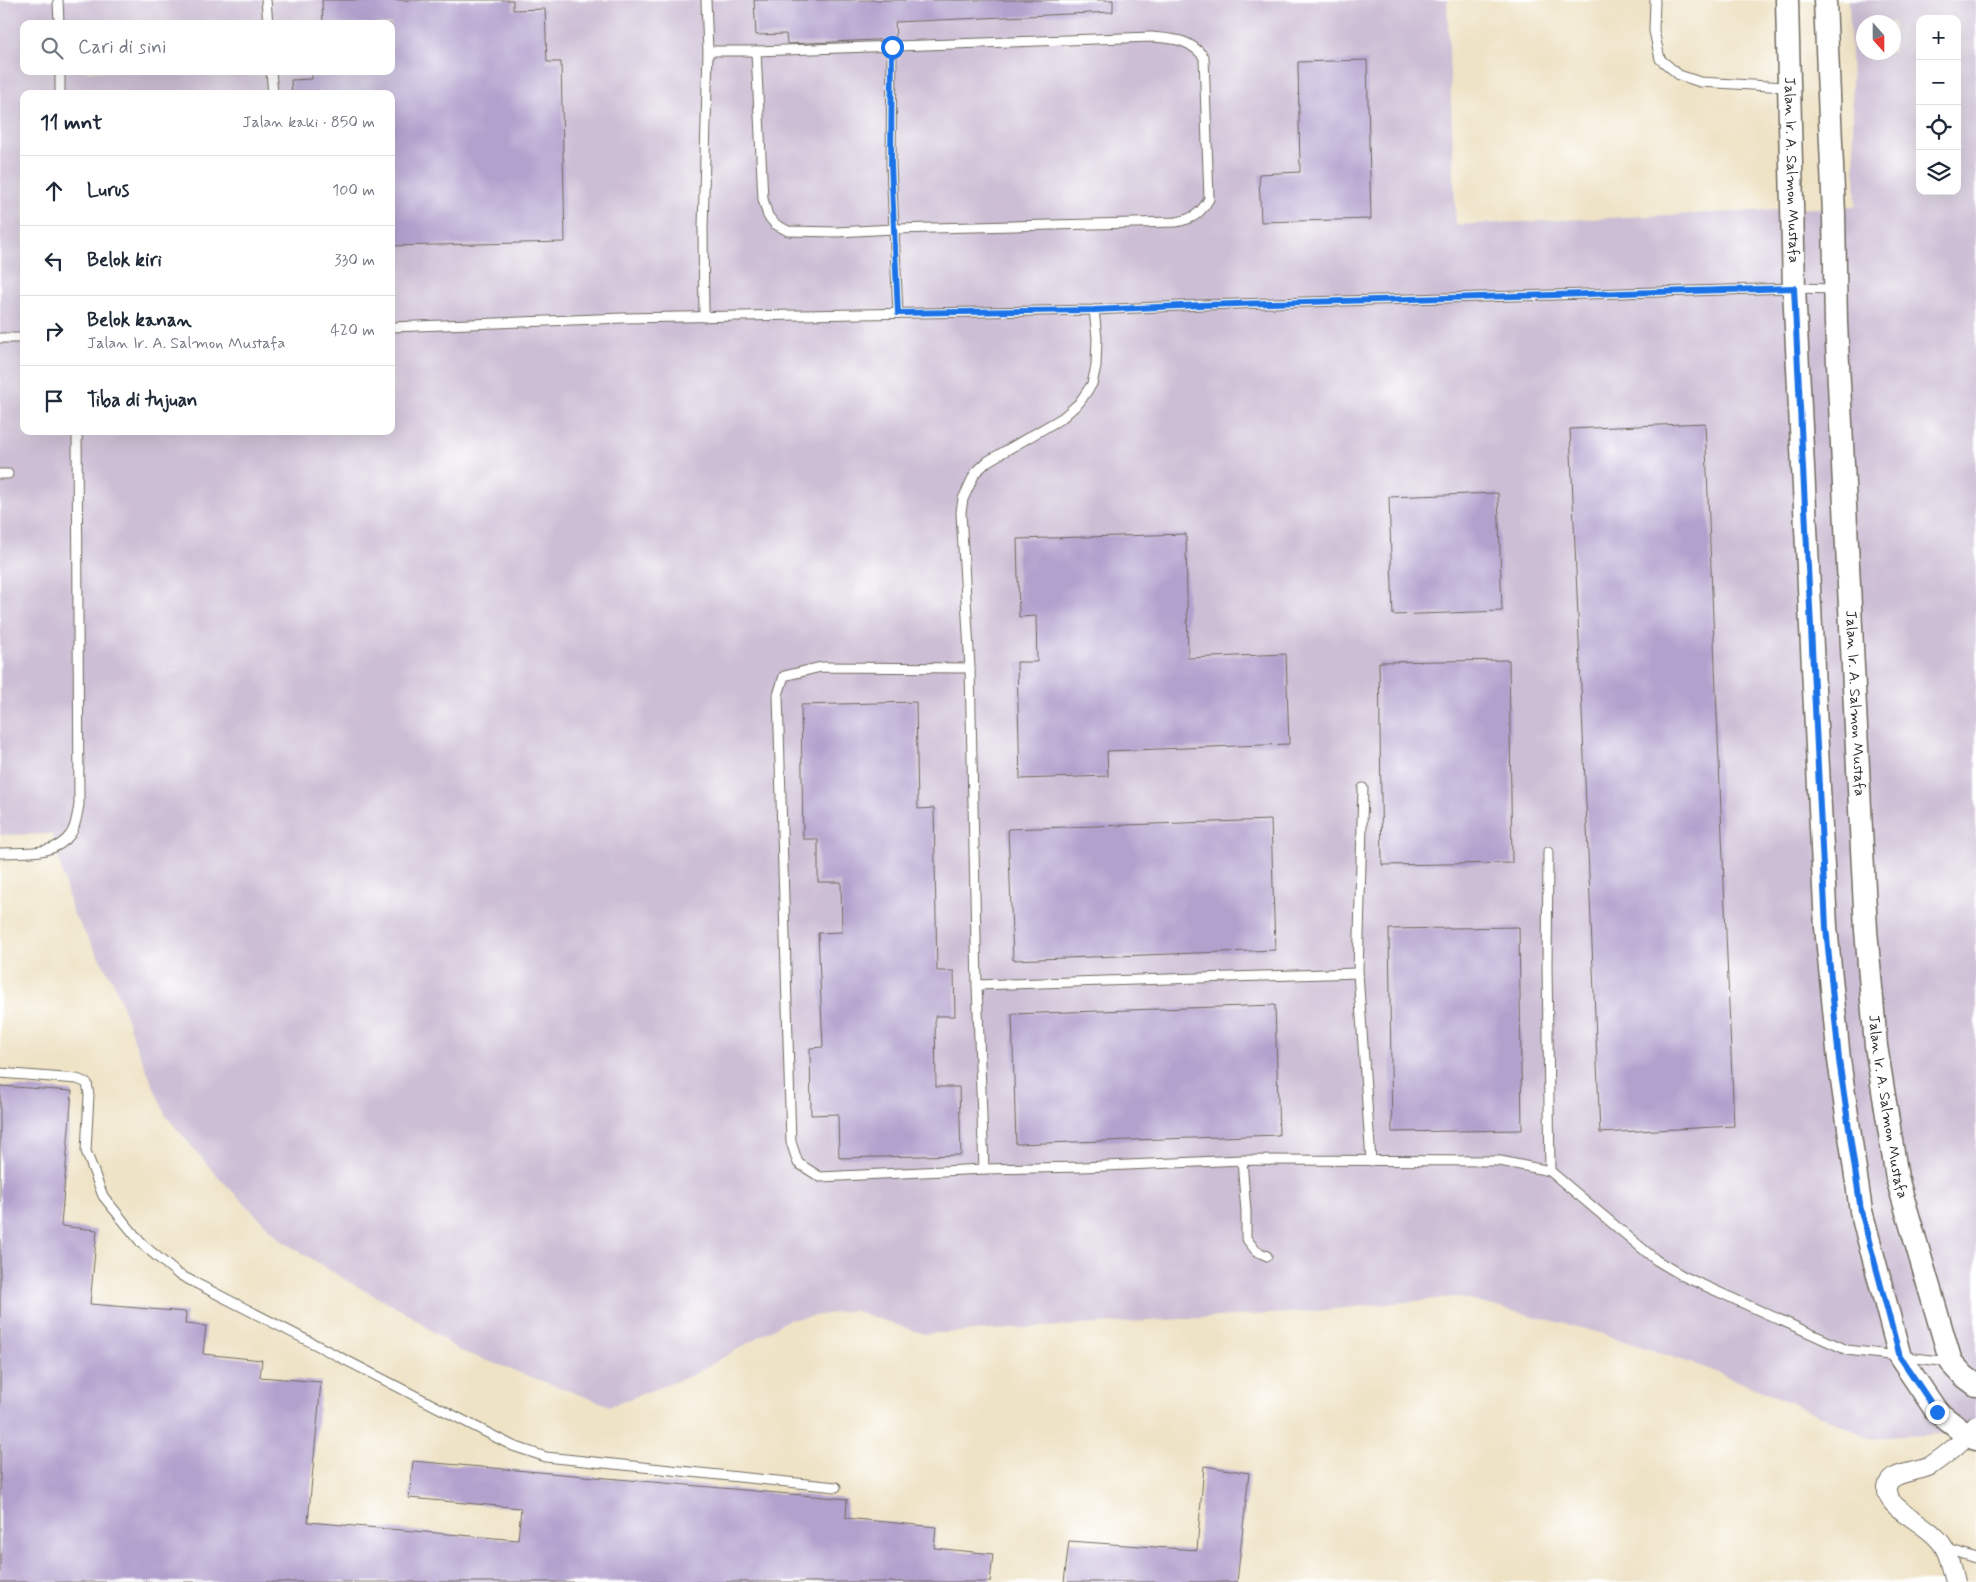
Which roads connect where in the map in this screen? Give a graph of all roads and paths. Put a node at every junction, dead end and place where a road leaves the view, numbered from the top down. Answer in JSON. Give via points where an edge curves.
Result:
{"nodes":[{"id":1,"x":58,"y":0,"type":"edge"},
{"id":2,"x":266,"y":0,"type":"edge"},
{"id":3,"x":706,"y":0,"type":"edge"},
{"id":4,"x":1655,"y":0,"type":"edge"},
{"id":5,"x":1787,"y":0,"type":"edge"},
{"id":6,"x":1825,"y":0,"type":"edge"},
{"id":7,"x":59,"y":20,"type":"edge"},
{"id":8,"x":268,"y":20,"type":"edge"},
{"id":9,"x":892,"y":47,"type":"junction"},
{"id":10,"x":708,"y":51,"type":"junction"},
{"id":11,"x":756,"y":51,"type":"junction"},
{"id":12,"x":60,"y":75,"type":"edge"},
{"id":13,"x":271,"y":75,"type":"edge"},
{"id":14,"x":1789,"y":87,"type":"junction"},
{"id":15,"x":60,"y":90,"type":"edge"},
{"id":16,"x":273,"y":90,"type":"edge"},
{"id":17,"x":894,"y":230,"type":"junction"},
{"id":18,"x":1794,"y":288,"type":"junction"},
{"id":19,"x":1836,"y":289,"type":"junction"},
{"id":20,"x":1094,"y":310,"type":"junction"},
{"id":21,"x":898,"y":313,"type":"junction"},
{"id":22,"x":704,"y":318,"type":"junction"},
{"id":23,"x":395,"y":327,"type":"edge"},
{"id":24,"x":0,"y":338,"type":"edge"},
{"id":25,"x":20,"y":338,"type":"edge"},
{"id":26,"x":77,"y":435,"type":"edge"},
{"id":27,"x":970,"y":668,"type":"junction"},
{"id":28,"x":1363,"y":788,"type":"dead end"},
{"id":29,"x":1548,"y":852,"type":"dead end"},
{"id":30,"x":0,"y":853,"type":"edge"},
{"id":31,"x":1358,"y":973,"type":"junction"},
{"id":32,"x":976,"y":985,"type":"junction"},
{"id":33,"x":0,"y":1073,"type":"edge"},
{"id":34,"x":1242,"y":1160,"type":"junction"},
{"id":35,"x":1371,"y":1162,"type":"junction"},
{"id":36,"x":984,"y":1169,"type":"junction"},
{"id":37,"x":1550,"y":1171,"type":"junction"},
{"id":38,"x":1267,"y":1256,"type":"dead end"},
{"id":39,"x":1900,"y":1357,"type":"junction"},
{"id":40,"x":1951,"y":1362,"type":"junction"},
{"id":41,"x":1976,"y":1385,"type":"edge"},
{"id":42,"x":1974,"y":1433,"type":"edge"},
{"id":43,"x":836,"y":1487,"type":"dead end"},
{"id":44,"x":1945,"y":1548,"type":"junction"},
{"id":45,"x":1976,"y":1558,"type":"edge"},
{"id":46,"x":1955,"y":1582,"type":"edge"}],
"edges":[{"from":1,"to":7,"type":"lane"},
{"from":2,"to":8,"type":"lane"},
{"from":3,"to":10,"type":"lane"},
{"from":4,"to":14,"type":"lane","via":[[1654,31],[1660,59],[1680,75],[1700,82]]},
{"from":5,"to":14,"type":"street","name":"Jalan Ir. A. Salmon Mustafa"},
{"from":6,"to":19,"type":"street","name":"Jalan Ir. A. Salmon Mustafa"},
{"from":9,"to":11,"type":"lane"},
{"from":9,"to":17,"type":"lane"},
{"from":9,"to":17,"type":"lane","via":[[1152,37],[1181,40],[1197,48],[1204,57],[1209,186],[1209,199],[1201,212],[1189,220],[1176,222]]},
{"from":10,"to":11,"type":"lane"},
{"from":10,"to":22,"type":"lane"},
{"from":11,"to":17,"type":"lane","via":[[763,199],[768,216],[788,231]]},
{"from":12,"to":15,"type":"lane"},
{"from":13,"to":16,"type":"lane"},
{"from":14,"to":18,"type":"street","name":"Jalan Ir. A. Salmon Mustafa"},
{"from":17,"to":21,"type":"lane"},
{"from":18,"to":19,"type":"lane"},
{"from":18,"to":20,"type":"lane"},
{"from":18,"to":39,"type":"street","name":"Jalan Ir. A. Salmon Mustafa","via":[[1826,927],[1838,1050],[1861,1211]]},
{"from":19,"to":40,"type":"street","name":"Jalan Ir. A. Salmon Mustafa","via":[[1866,930],[1876,1046],[1897,1178]]},
{"from":20,"to":21,"type":"lane"},
{"from":20,"to":27,"type":"lane","via":[[1096,366],[1092,384],[1079,404],[1062,418],[988,461],[975,473],[963,499],[961,512]]},
{"from":21,"to":22,"type":"lane"},
{"from":22,"to":23,"type":"lane"},
{"from":24,"to":25,"type":"lane"},
{"from":26,"to":30,"type":"lane","via":[[79,805],[71,834],[60,846],[34,852]]},
{"from":27,"to":32,"type":"lane"},
{"from":27,"to":36,"type":"lane","via":[[821,667],[784,676],[778,705],[791,1142],[798,1163],[820,1177]]},
{"from":28,"to":31,"type":"lane"},
{"from":29,"to":37,"type":"lane"},
{"from":31,"to":32,"type":"lane"},
{"from":31,"to":35,"type":"lane"},
{"from":32,"to":36,"type":"lane"},
{"from":33,"to":43,"type":"lane","via":[[77,1079],[86,1083],[89,1096],[86,1151],[104,1196],[142,1244],[178,1274],[513,1446],[546,1457]]},
{"from":34,"to":35,"type":"lane"},
{"from":34,"to":36,"type":"lane"},
{"from":34,"to":38,"type":"lane","via":[[1246,1238],[1256,1251]]},
{"from":35,"to":37,"type":"lane","via":[[1500,1161]]},
{"from":37,"to":39,"type":"lane","via":[[1656,1260],[1683,1276],[1847,1350]]},
{"from":39,"to":40,"type":"lane"},
{"from":39,"to":42,"type":"street","name":"Jalan Ir. A. Salmon Mustafa","via":[[1937,1412]]},
{"from":40,"to":41,"type":"street","name":"Jalan Ir. A. Salmon Mustafa"},
{"from":42,"to":44,"type":"street","via":[[1929,1466],[1900,1475],[1887,1484],[1887,1493],[1896,1506]]},
{"from":44,"to":45,"type":"lane"},
{"from":44,"to":46,"type":"street"}]}
